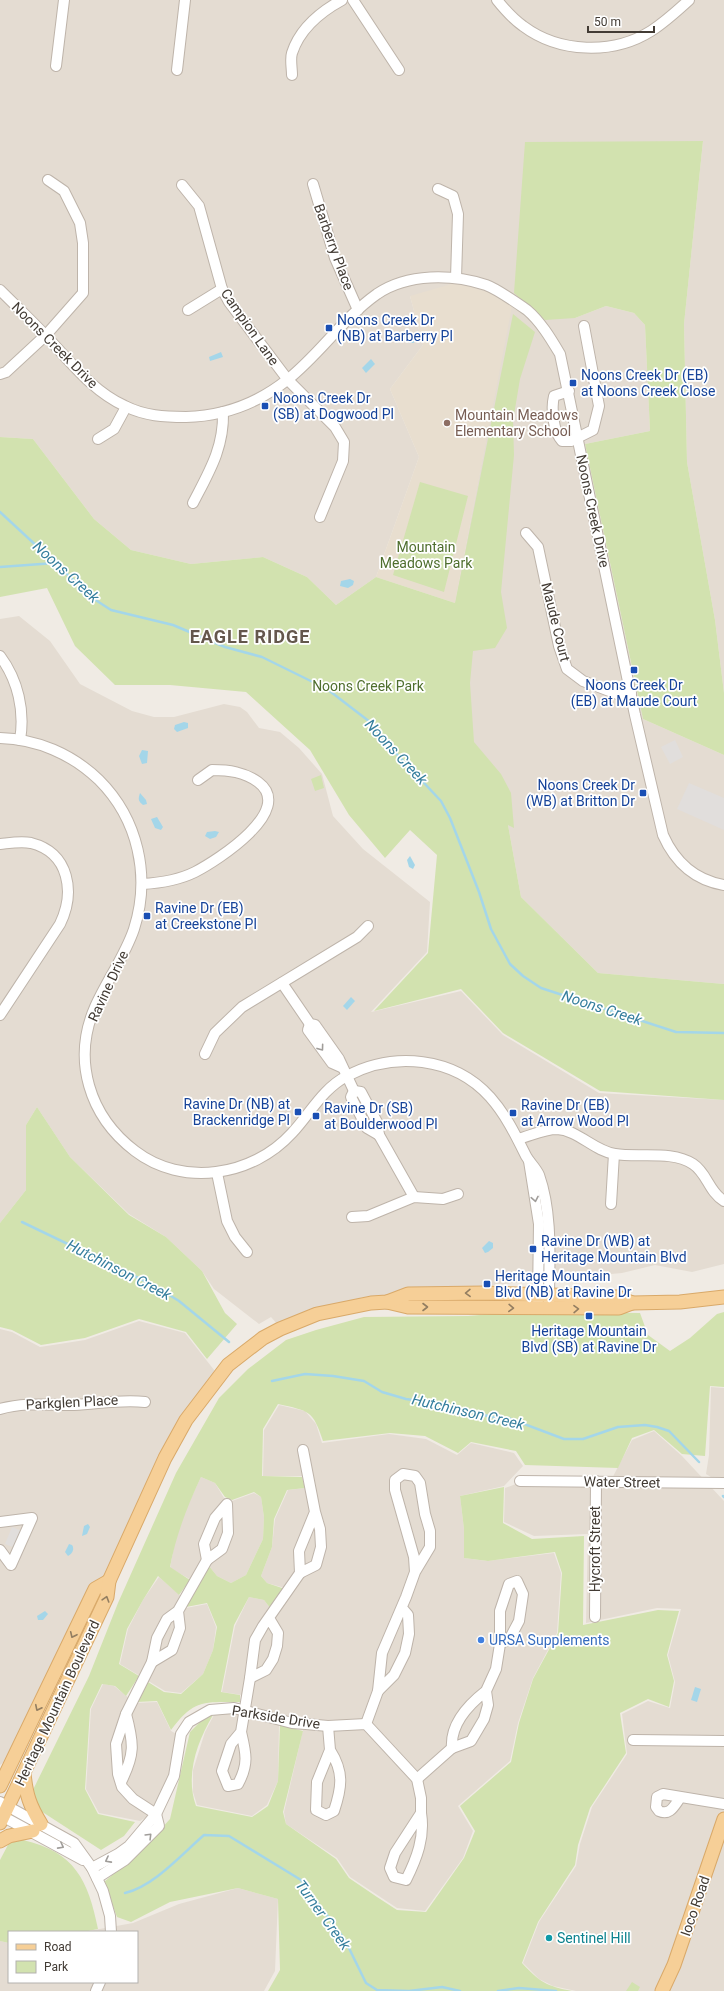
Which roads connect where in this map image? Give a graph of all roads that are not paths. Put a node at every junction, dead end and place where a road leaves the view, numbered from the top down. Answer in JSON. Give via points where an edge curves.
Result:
{"nodes":[{"id":1,"x":64,"y":0,"type":"edge"},
{"id":2,"x":185,"y":0,"type":"edge"},
{"id":3,"x":342,"y":0,"type":"edge"},
{"id":4,"x":353,"y":0,"type":"edge"},
{"id":5,"x":497,"y":0,"type":"edge"},
{"id":6,"x":689,"y":0,"type":"edge"},
{"id":7,"x":56,"y":66,"type":"dead end"},
{"id":8,"x":177,"y":70,"type":"dead end"},
{"id":9,"x":398,"y":70,"type":"dead end"},
{"id":10,"x":292,"y":74,"type":"dead end"},
{"id":11,"x":48,"y":180,"type":"dead end"},
{"id":12,"x":313,"y":184,"type":"dead end"},
{"id":13,"x":182,"y":185,"type":"dead end"},
{"id":14,"x":438,"y":189,"type":"dead end"},
{"id":15,"x":456,"y":278,"type":"junction"},
{"id":16,"x":222,"y":289,"type":"junction"},
{"id":17,"x":0,"y":290,"type":"edge"},
{"id":18,"x":188,"y":310,"type":"dead end"},
{"id":19,"x":358,"y":310,"type":"junction"},
{"id":20,"x":584,"y":326,"type":"dead end"},
{"id":21,"x":46,"y":335,"type":"junction"},
{"id":22,"x":0,"y":374,"type":"edge"},
{"id":23,"x":288,"y":380,"type":"junction"},
{"id":24,"x":569,"y":391,"type":"junction"},
{"id":25,"x":126,"y":407,"type":"junction"},
{"id":26,"x":223,"y":412,"type":"junction"},
{"id":27,"x":578,"y":437,"type":"junction"},
{"id":28,"x":98,"y":439,"type":"dead end"},
{"id":29,"x":193,"y":503,"type":"dead end"},
{"id":30,"x":320,"y":517,"type":"dead end"},
{"id":31,"x":526,"y":533,"type":"dead end"},
{"id":32,"x":0,"y":656,"type":"edge"},
{"id":33,"x":631,"y":693,"type":"junction"},
{"id":34,"x":0,"y":738,"type":"edge"},
{"id":35,"x":20,"y":740,"type":"junction"},
{"id":36,"x":198,"y":780,"type":"dead end"},
{"id":37,"x":0,"y":844,"type":"edge"},
{"id":38,"x":142,"y":884,"type":"junction"},
{"id":39,"x":724,"y":885,"type":"edge"},
{"id":40,"x":368,"y":926,"type":"dead end"},
{"id":41,"x":282,"y":983,"type":"junction"},
{"id":42,"x":0,"y":1015,"type":"edge"},
{"id":43,"x":205,"y":1054,"type":"dead end"},
{"id":44,"x":346,"y":1076,"type":"junction"},
{"id":45,"x":518,"y":1139,"type":"junction"},
{"id":46,"x":614,"y":1154,"type":"junction"},
{"id":47,"x":217,"y":1173,"type":"junction"},
{"id":48,"x":458,"y":1194,"type":"dead end"},
{"id":49,"x":414,"y":1197,"type":"junction"},
{"id":50,"x":719,"y":1201,"type":"edge"},
{"id":51,"x":611,"y":1204,"type":"dead end"},
{"id":52,"x":352,"y":1217,"type":"dead end"},
{"id":53,"x":247,"y":1252,"type":"dead end"},
{"id":54,"x":544,"y":1295,"type":"junction"},
{"id":55,"x":724,"y":1297,"type":"edge"},
{"id":56,"x":387,"y":1302,"type":"junction"},
{"id":57,"x":632,"y":1303,"type":"junction"},
{"id":58,"x":543,"y":1309,"type":"junction"},
{"id":59,"x":145,"y":1402,"type":"dead end"},
{"id":60,"x":0,"y":1409,"type":"edge"},
{"id":61,"x":303,"y":1450,"type":"dead end"},
{"id":62,"x":520,"y":1480,"type":"dead end"},
{"id":63,"x":596,"y":1481,"type":"junction"},
{"id":64,"x":724,"y":1483,"type":"edge"},
{"id":65,"x":314,"y":1512,"type":"junction"},
{"id":66,"x":0,"y":1522,"type":"edge"},
{"id":67,"x":0,"y":1550,"type":"edge"},
{"id":68,"x":207,"y":1560,"type":"junction"},
{"id":69,"x":415,"y":1572,"type":"junction"},
{"id":70,"x":300,"y":1573,"type":"junction"},
{"id":71,"x":109,"y":1581,"type":"junction"},
{"id":72,"x":402,"y":1608,"type":"junction"},
{"id":73,"x":178,"y":1611,"type":"junction"},
{"id":74,"x":595,"y":1617,"type":"dead end"},
{"id":75,"x":269,"y":1618,"type":"junction"},
{"id":76,"x":500,"y":1644,"type":"junction"},
{"id":77,"x":152,"y":1662,"type":"junction"},
{"id":78,"x":250,"y":1678,"type":"junction"},
{"id":79,"x":378,"y":1691,"type":"junction"},
{"id":80,"x":486,"y":1691,"type":"junction"},
{"id":81,"x":246,"y":1711,"type":"junction"},
{"id":82,"x":126,"y":1714,"type":"junction"},
{"id":83,"x":366,"y":1724,"type":"junction"},
{"id":84,"x":328,"y":1726,"type":"junction"},
{"id":85,"x":242,"y":1732,"type":"dead end"},
{"id":86,"x":633,"y":1740,"type":"dead end"},
{"id":87,"x":724,"y":1741,"type":"edge"},
{"id":88,"x":452,"y":1748,"type":"junction"},
{"id":89,"x":330,"y":1750,"type":"junction"},
{"id":90,"x":17,"y":1752,"type":"junction"},
{"id":91,"x":0,"y":1766,"type":"edge"},
{"id":92,"x":24,"y":1774,"type":"junction"},
{"id":93,"x":417,"y":1779,"type":"junction"},
{"id":94,"x":121,"y":1782,"type":"junction"},
{"id":95,"x":0,"y":1786,"type":"edge"},
{"id":96,"x":680,"y":1798,"type":"dead end"},
{"id":97,"x":724,"y":1804,"type":"edge"},
{"id":98,"x":2,"y":1812,"type":"edge"},
{"id":99,"x":421,"y":1813,"type":"junction"},
{"id":100,"x":156,"y":1814,"type":"junction"},
{"id":101,"x":724,"y":1819,"type":"edge"},
{"id":102,"x":37,"y":1828,"type":"junction"},
{"id":103,"x":0,"y":1841,"type":"edge"},
{"id":104,"x":90,"y":1865,"type":"junction"},
{"id":105,"x":98,"y":1878,"type":"junction"},
{"id":106,"x":111,"y":1931,"type":"edge"},
{"id":107,"x":662,"y":1991,"type":"edge"}],
"edges":[{"from":1,"to":7,"type":"street"},
{"from":2,"to":8,"type":"street"},
{"from":3,"to":10,"type":"street","via":[[325,10],[305,28],[292,54]]},
{"from":4,"to":9,"type":"street"},
{"from":5,"to":6,"type":"street","via":[[510,16],[541,37],[557,43],[592,48],[611,47],[638,38],[662,23]]},
{"from":11,"to":21,"type":"street","via":[[64,191],[80,223],[83,243],[83,292]]},
{"from":12,"to":19,"type":"street","name":"Barberry Place","via":[[335,258]]},
{"from":13,"to":16,"type":"street","name":"Campion Lane","via":[[199,206]]},
{"from":14,"to":15,"type":"street","via":[[453,196],[458,214]]},
{"from":15,"to":19,"type":"street","name":"Noons Creek Drive","via":[[411,279],[378,293]]},
{"from":15,"to":24,"type":"street","name":"Noons Creek Drive","via":[[488,286],[528,311],[560,354]]},
{"from":16,"to":18,"type":"street"},
{"from":16,"to":23,"type":"street","name":"Campion Lane"},
{"from":17,"to":21,"type":"street","name":"Noons Creek Drive"},
{"from":19,"to":23,"type":"street","name":"Noons Creek Drive","via":[[344,321]]},
{"from":20,"to":27,"type":"street","via":[[599,406],[592,430]]},
{"from":21,"to":22,"type":"street","via":[[6,372]]},
{"from":21,"to":25,"type":"street","name":"Noons Creek Drive","via":[[94,387]]},
{"from":23,"to":26,"type":"street","name":"Noons Creek Drive","via":[[259,399]]},
{"from":23,"to":30,"type":"street","name":"Campion Lane","via":[[335,427],[344,442],[343,461]]},
{"from":24,"to":27,"type":"street","name":"Noons Creek Drive"},
{"from":24,"to":27,"type":"street","via":[[554,396],[552,404],[557,436],[562,441],[571,441]]},
{"from":25,"to":26,"type":"street","name":"Noons Creek Drive","via":[[158,417],[199,416]]},
{"from":25,"to":28,"type":"street","via":[[114,429]]},
{"from":26,"to":29,"type":"street","via":[[224,430],[219,450]]},
{"from":27,"to":33,"type":"street","name":"Noons Creek Drive"},
{"from":31,"to":33,"type":"street","name":"Maude Court","via":[[538,547],[559,646],[567,669],[583,681],[620,695]]},
{"from":32,"to":35,"type":"street","via":[[18,693],[22,726]]},
{"from":33,"to":39,"type":"street","name":"Noons Creek Drive","via":[[657,813],[670,850],[677,860],[695,875]]},
{"from":34,"to":35,"type":"street","name":"Ravine Drive"},
{"from":35,"to":38,"type":"street","name":"Ravine Drive","via":[[66,755],[108,790],[118,803],[134,835],[141,862]]},
{"from":36,"to":38,"type":"street","via":[[212,770],[243,774],[253,778],[265,789],[269,800],[268,806],[253,828],[236,845],[210,864],[179,878]]},
{"from":37,"to":42,"type":"street","via":[[32,843],[50,852],[65,872],[69,895],[60,924]]},
{"from":38,"to":47,"type":"street","name":"Ravine Drive","via":[[134,931],[90,1021],[85,1053],[89,1086],[103,1119],[123,1141],[140,1154],[172,1169],[192,1173]]},
{"from":40,"to":41,"type":"street","via":[[357,937]]},
{"from":41,"to":43,"type":"street","via":[[242,1007],[215,1033]]},
{"from":41,"to":44,"type":"street","via":[[310,1024],[315,1025],[339,1059]]},
{"from":44,"to":45,"type":"street","name":"Ravine Drive","via":[[372,1066],[398,1061],[421,1062],[443,1067],[465,1076],[490,1096]]},
{"from":44,"to":47,"type":"street","name":"Ravine Drive","via":[[321,1096],[292,1133],[274,1150],[250,1163]]},
{"from":44,"to":49,"type":"street","via":[[354,1091],[361,1092],[377,1122],[379,1135]]},
{"from":45,"to":46,"type":"street","via":[[547,1130],[563,1130]]},
{"from":45,"to":54,"type":"street","name":"Ravine Drive","via":[[538,1173],[547,1213],[549,1241]]},
{"from":46,"to":50,"type":"street","via":[[668,1157],[694,1164],[704,1175]]},
{"from":46,"to":51,"type":"street"},
{"from":47,"to":53,"type":"street","via":[[227,1221]]},
{"from":48,"to":49,"type":"street","via":[[443,1199]]},
{"from":49,"to":52,"type":"street","via":[[368,1216]]},
{"from":54,"to":56,"type":"main road","name":"Heritage Mountain Boulevard","one_way":true,"via":[[408,1294]]},
{"from":54,"to":57,"type":"main road","name":"Heritage Mountain Boulevard","via":[[618,1297]]},
{"from":54,"to":58,"type":"street","name":"Ravine Drive"},
{"from":55,"to":57,"type":"main road","name":"Heritage Mountain Boulevard","via":[[680,1302]]},
{"from":56,"to":58,"type":"main road","name":"Heritage Mountain Boulevard","one_way":true,"via":[[408,1307]]},
{"from":56,"to":71,"type":"main road","name":"Heritage Mountain Boulevard","via":[[317,1314],[263,1338],[228,1365],[176,1436]]},
{"from":58,"to":57,"type":"main road","name":"Heritage Mountain Boulevard","one_way":true,"via":[[619,1308]]},
{"from":59,"to":60,"type":"street","name":"Parkglen Place","via":[[125,1400],[76,1405],[15,1405]]},
{"from":61,"to":65,"type":"street"},
{"from":62,"to":63,"type":"street","name":"Water Street"},
{"from":63,"to":64,"type":"street","name":"Water Street"},
{"from":63,"to":74,"type":"street","name":"Hycroft Street"},
{"from":65,"to":70,"type":"street","via":[[299,1551]]},
{"from":65,"to":70,"type":"street","via":[[320,1528],[321,1547],[316,1565]]},
{"from":66,"to":67,"type":"street","via":[[32,1518],[11,1565]]},
{"from":68,"to":68,"type":"street","via":[[222,1550],[228,1533],[227,1504],[215,1518],[204,1544]]},
{"from":68,"to":73,"type":"street"},
{"from":69,"to":69,"type":"street","via":[[430,1547],[430,1531],[420,1483],[415,1476],[403,1474],[395,1480],[395,1490],[414,1557]]},
{"from":69,"to":72,"type":"street"},
{"from":70,"to":75,"type":"street"},
{"from":71,"to":90,"type":"main road","name":"Heritage Mountain Boulevard","one_way":true,"via":[[95,1589]]},
{"from":92,"to":71,"type":"main road","name":"Heritage Mountain Boulevard","one_way":true,"via":[[108,1597]]},
{"from":72,"to":79,"type":"street","via":[[382,1653]]},
{"from":72,"to":79,"type":"street","via":[[408,1615],[409,1634],[405,1653],[394,1675]]},
{"from":73,"to":77,"type":"street","via":[[167,1619],[157,1638]]},
{"from":73,"to":77,"type":"street","via":[[180,1628],[172,1650]]},
{"from":75,"to":78,"type":"street","via":[[255,1640]]},
{"from":75,"to":78,"type":"street","via":[[278,1633],[273,1659],[266,1670]]},
{"from":76,"to":76,"type":"street","via":[[510,1638],[519,1621],[524,1594],[517,1581],[509,1584],[500,1611]]},
{"from":76,"to":80,"type":"street","via":[[496,1669]]},
{"from":77,"to":82,"type":"street"},
{"from":78,"to":81,"type":"street"},
{"from":79,"to":83,"type":"street"},
{"from":80,"to":88,"type":"street","via":[[461,1716],[451,1737]]},
{"from":80,"to":88,"type":"street","via":[[488,1705],[484,1719],[471,1741]]},
{"from":81,"to":84,"type":"street","name":"Parkside Drive","via":[[292,1723]]},
{"from":81,"to":85,"type":"street"},
{"from":81,"to":100,"type":"street","name":"Parkside Drive","via":[[234,1708],[210,1710],[189,1722],[182,1734],[174,1776]]},
{"from":82,"to":94,"type":"street","via":[[116,1744]]},
{"from":82,"to":94,"type":"street","via":[[133,1739],[129,1764]]},
{"from":83,"to":84,"type":"street","name":"Parkside Drive"},
{"from":83,"to":93,"type":"street"},
{"from":84,"to":89,"type":"street"},
{"from":86,"to":87,"type":"street"},
{"from":88,"to":93,"type":"street"},
{"from":89,"to":89,"type":"street","via":[[317,1782],[316,1810],[326,1815],[334,1812],[339,1798],[341,1777],[338,1763]]},
{"from":90,"to":91,"type":"main road"},
{"from":90,"to":95,"type":"main road","name":"Heritage Mountain Boulevard"},
{"from":92,"to":98,"type":"main road","name":"Heritage Mountain Boulevard"},
{"from":92,"to":102,"type":"main road","via":[[26,1791]]},
{"from":93,"to":99,"type":"street"},
{"from":94,"to":100,"type":"street","via":[[122,1787],[133,1799]]},
{"from":96,"to":97,"type":"street"},
{"from":98,"to":102,"type":"street"},
{"from":99,"to":99,"type":"street","via":[[395,1853],[390,1868],[394,1877],[406,1880],[415,1861],[422,1838]]},
{"from":100,"to":104,"type":"street","name":"Parkside Drive","one_way":true,"via":[[129,1846],[118,1854]]},
{"from":105,"to":100,"type":"street","name":"Parkside Drive","one_way":true,"via":[[125,1860],[159,1826]]},
{"from":101,"to":107,"type":"main road","name":"Ioco Road","via":[[674,1965]]},
{"from":102,"to":103,"type":"main road"},
{"from":102,"to":104,"type":"street","via":[[74,1842]]},
{"from":104,"to":105,"type":"street"},
{"from":105,"to":106,"type":"street","via":[[108,1906]]}]}
